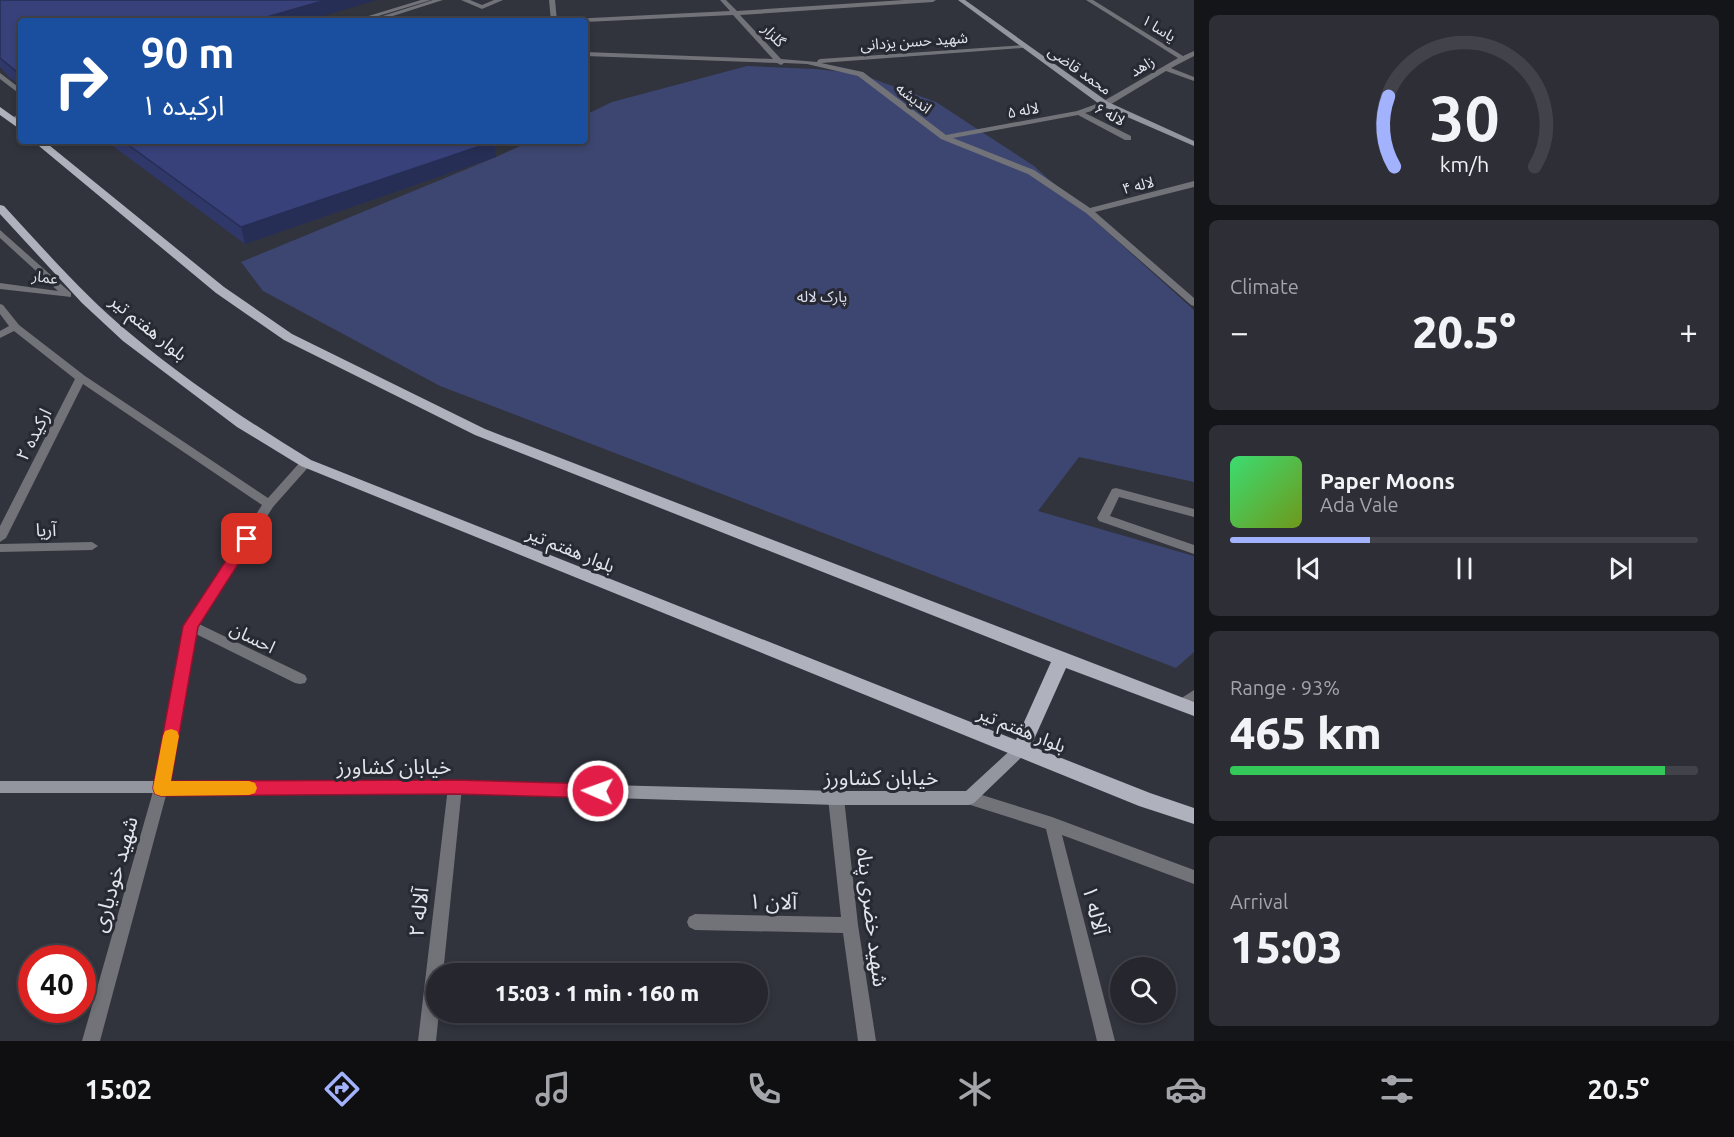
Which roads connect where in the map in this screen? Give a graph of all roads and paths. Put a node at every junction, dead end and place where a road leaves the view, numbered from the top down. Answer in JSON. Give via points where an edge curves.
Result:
{"nodes":[{"id":1,"x":428,"y":0,"type":"edge"},
{"id":2,"x":440,"y":0,"type":"edge"},
{"id":3,"x":464,"y":0,"type":"edge"},
{"id":4,"x":500,"y":0,"type":"edge"},
{"id":5,"x":552,"y":0,"type":"edge"},
{"id":6,"x":723,"y":0,"type":"edge"},
{"id":7,"x":933,"y":0,"type":"edge"},
{"id":8,"x":961,"y":0,"type":"edge"},
{"id":9,"x":1089,"y":0,"type":"edge"},
{"id":10,"x":735,"y":13,"type":"junction"},
{"id":11,"x":365,"y":18,"type":"edge"},
{"id":12,"x":380,"y":18,"type":"edge"},
{"id":13,"x":554,"y":18,"type":"edge"},
{"id":14,"x":588,"y":20,"type":"edge"},
{"id":15,"x":1022,"y":46,"type":"junction"},
{"id":16,"x":1194,"y":53,"type":"edge"},
{"id":17,"x":588,"y":54,"type":"edge"},
{"id":18,"x":1184,"y":59,"type":"junction"},
{"id":19,"x":807,"y":62,"type":"junction"},
{"id":20,"x":781,"y":63,"type":"junction"},
{"id":21,"x":1165,"y":68,"type":"junction"},
{"id":22,"x":0,"y":75,"type":"edge"},
{"id":23,"x":1194,"y":79,"type":"edge"},
{"id":24,"x":18,"y":90,"type":"edge"},
{"id":25,"x":1105,"y":104,"type":"junction"},
{"id":26,"x":0,"y":110,"type":"edge"},
{"id":27,"x":1079,"y":113,"type":"junction"},
{"id":28,"x":16,"y":118,"type":"edge"},
{"id":29,"x":0,"y":122,"type":"edge"},
{"id":30,"x":944,"y":137,"type":"junction"},
{"id":31,"x":1128,"y":138,"type":"dead end"},
{"id":32,"x":42,"y":144,"type":"edge"},
{"id":33,"x":1194,"y":144,"type":"edge"},
{"id":34,"x":1194,"y":184,"type":"edge"},
{"id":35,"x":0,"y":208,"type":"edge"},
{"id":36,"x":1089,"y":211,"type":"junction"},
{"id":37,"x":0,"y":233,"type":"edge"},
{"id":38,"x":0,"y":286,"type":"edge"},
{"id":39,"x":1194,"y":288,"type":"edge"},
{"id":40,"x":1181,"y":292,"type":"junction"},
{"id":41,"x":68,"y":295,"type":"junction"},
{"id":42,"x":86,"y":300,"type":"junction"},
{"id":43,"x":1194,"y":303,"type":"edge"},
{"id":44,"x":0,"y":307,"type":"edge"},
{"id":45,"x":15,"y":327,"type":"junction"},
{"id":46,"x":0,"y":336,"type":"edge"},
{"id":47,"x":81,"y":378,"type":"junction"},
{"id":48,"x":306,"y":463,"type":"junction"},
{"id":49,"x":269,"y":504,"type":"junction"},
{"id":50,"x":1194,"y":513,"type":"edge"},
{"id":51,"x":0,"y":538,"type":"edge"},
{"id":52,"x":92,"y":546,"type":"dead end"},
{"id":53,"x":0,"y":548,"type":"edge"},
{"id":54,"x":1194,"y":550,"type":"edge"},
{"id":55,"x":191,"y":626,"type":"junction"},
{"id":56,"x":1061,"y":659,"type":"junction"},
{"id":57,"x":300,"y":679,"type":"dead end"},
{"id":58,"x":1194,"y":696,"type":"edge"},
{"id":59,"x":1188,"y":707,"type":"edge"},
{"id":60,"x":1022,"y":749,"type":"junction"},
{"id":61,"x":0,"y":787,"type":"edge"},
{"id":62,"x":455,"y":787,"type":"junction"},
{"id":63,"x":161,"y":788,"type":"junction"},
{"id":64,"x":836,"y":798,"type":"junction"},
{"id":65,"x":969,"y":798,"type":"junction"},
{"id":66,"x":1194,"y":816,"type":"edge"},
{"id":67,"x":1052,"y":824,"type":"junction"},
{"id":68,"x":1194,"y":877,"type":"edge"},
{"id":69,"x":695,"y":922,"type":"dead end"},
{"id":70,"x":850,"y":925,"type":"junction"},
{"id":71,"x":91,"y":1041,"type":"edge"},
{"id":72,"x":426,"y":1041,"type":"edge"},
{"id":73,"x":867,"y":1041,"type":"edge"},
{"id":74,"x":1106,"y":1041,"type":"edge"}],
"edges":[{"from":1,"to":11,"type":"street"},
{"from":2,"to":12,"type":"street"},
{"from":3,"to":4,"type":"street","via":[[482,7]]},
{"from":5,"to":13,"type":"street"},
{"from":6,"to":10,"type":"street","name":"گلزار"},
{"from":7,"to":10,"type":"street"},
{"from":8,"to":15,"type":"street","name":"محمد قاضی"},
{"from":9,"to":18,"type":"street","name":"یاسا ۱"},
{"from":10,"to":14,"type":"street"},
{"from":10,"to":20,"type":"street","name":"گلزار"},
{"from":15,"to":19,"type":"street","name":"شهید حسن یزدانی"},
{"from":15,"to":25,"type":"street","name":"محمد قاضی"},
{"from":16,"to":18,"type":"street","name":"زاهد"},
{"from":17,"to":20,"type":"street","name":"اندیشه"},
{"from":18,"to":21,"type":"street","name":"زاهد"},
{"from":19,"to":20,"type":"street","name":"اندیشه"},
{"from":19,"to":30,"type":"street","name":"اندیشه","via":[[860,74]]},
{"from":21,"to":23,"type":"street"},
{"from":21,"to":25,"type":"street","name":"زاهد"},
{"from":22,"to":24,"type":"street"},
{"from":25,"to":27,"type":"street","name":"لاله ۵"},
{"from":25,"to":33,"type":"street","name":"محمد قاضی"},
{"from":26,"to":28,"type":"main road"},
{"from":27,"to":30,"type":"street","name":"لاله ۵"},
{"from":27,"to":31,"type":"street","name":"لاله ۶"},
{"from":28,"to":29,"type":"main road"},
{"from":30,"to":36,"type":"street","name":"اندیشه","via":[[1031,172]]},
{"from":32,"to":56,"type":"main road","via":[[220,290],[288,337],[480,432]]},
{"from":34,"to":36,"type":"street","name":"لاله ۴"},
{"from":35,"to":42,"type":"main road","name":"بلوار هفتم تیر"},
{"from":36,"to":40,"type":"street","name":"اندیشه"},
{"from":37,"to":41,"type":"street"},
{"from":38,"to":41,"type":"street","name":"عمار"},
{"from":39,"to":40,"type":"street"},
{"from":40,"to":43,"type":"street","name":"اندیشه"},
{"from":41,"to":42,"type":"street","name":"عمار"},
{"from":42,"to":48,"type":"main road","name":"بلوار هفتم تیر","via":[[127,338],[232,417]]},
{"from":44,"to":45,"type":"street"},
{"from":45,"to":46,"type":"street"},
{"from":45,"to":47,"type":"street"},
{"from":47,"to":49,"type":"street"},
{"from":47,"to":51,"type":"street","name":"ارکیده ۲"},
{"from":48,"to":49,"type":"street"},
{"from":48,"to":60,"type":"main road","name":"بلوار هفتم تیر"},
{"from":49,"to":55,"type":"street"},
{"from":50,"to":54,"type":"street","via":[[1116,492],[1103,518]]},
{"from":52,"to":53,"type":"street","name":"آریا"},
{"from":55,"to":57,"type":"street","name":"احسان"},
{"from":55,"to":63,"type":"street","name":"شهید خودیاری"},
{"from":56,"to":59,"type":"main road"},
{"from":56,"to":60,"type":"main road"},
{"from":58,"to":59,"type":"street"},
{"from":60,"to":65,"type":"street"},
{"from":60,"to":66,"type":"main road","name":"بلوار هفتم تیر"},
{"from":61,"to":63,"type":"street","name":"خیابان کشاورز"},
{"from":62,"to":63,"type":"street","name":"خیابان کشاورز"},
{"from":62,"to":64,"type":"street","name":"خیابان کشاورز"},
{"from":62,"to":72,"type":"street","name":"آلاله ۲"},
{"from":63,"to":71,"type":"street","name":"شهید خودیاری"},
{"from":64,"to":65,"type":"street","name":"خیابان کشاورز"},
{"from":64,"to":70,"type":"street","name":"شهید خضری پناه"},
{"from":65,"to":67,"type":"street"},
{"from":67,"to":68,"type":"street"},
{"from":67,"to":74,"type":"street","name":"آلاله ۱"},
{"from":69,"to":70,"type":"street","name":"آلان ۱"},
{"from":70,"to":73,"type":"street","name":"شهید خضری پناه"}]}
